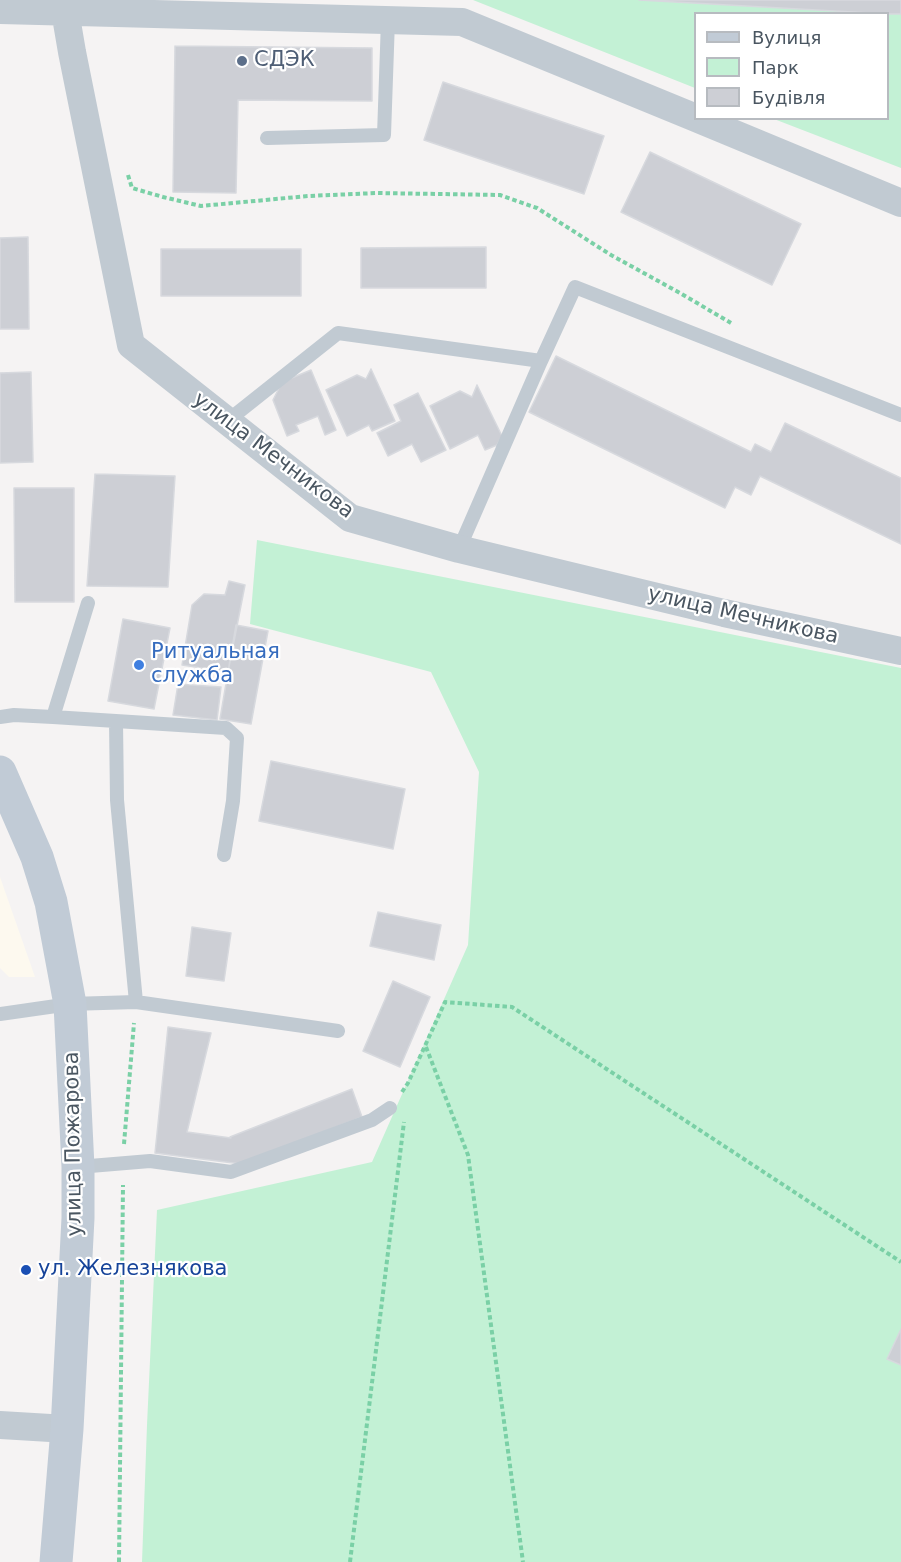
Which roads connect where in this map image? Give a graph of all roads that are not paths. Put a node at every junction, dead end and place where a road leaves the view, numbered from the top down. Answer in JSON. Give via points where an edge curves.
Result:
{"nodes":[{"id":1,"x":0,"y":10,"type":"edge"},
{"id":2,"x":65,"y":11,"type":"junction"},
{"id":3,"x":388,"y":20,"type":"junction"},
{"id":4,"x":694,"y":117,"type":"edge"},
{"id":5,"x":701,"y":120,"type":"edge"},
{"id":6,"x":267,"y":138,"type":"dead end"},
{"id":7,"x":901,"y":202,"type":"edge"},
{"id":8,"x":541,"y":361,"type":"junction"},
{"id":9,"x":901,"y":415,"type":"edge"},
{"id":10,"x":226,"y":422,"type":"junction"},
{"id":11,"x":459,"y":549,"type":"junction"},
{"id":12,"x":88,"y":603,"type":"dead end"},
{"id":13,"x":901,"y":651,"type":"edge"},
{"id":14,"x":0,"y":717,"type":"edge"},
{"id":15,"x":53,"y":717,"type":"junction"},
{"id":16,"x":116,"y":721,"type":"junction"},
{"id":17,"x":0,"y":772,"type":"edge"},
{"id":18,"x":224,"y":855,"type":"dead end"},
{"id":19,"x":136,"y":1002,"type":"junction"},
{"id":20,"x":70,"y":1004,"type":"junction"},
{"id":21,"x":0,"y":1014,"type":"edge"},
{"id":22,"x":338,"y":1031,"type":"dead end"},
{"id":23,"x":390,"y":1108,"type":"road end"},
{"id":24,"x":78,"y":1167,"type":"junction"},
{"id":25,"x":0,"y":1425,"type":"edge"},
{"id":26,"x":67,"y":1429,"type":"junction"},
{"id":27,"x":56,"y":1562,"type":"edge"}],
"edges":[{"from":1,"to":2,"type":"street"},
{"from":2,"to":3,"type":"street"},
{"from":2,"to":10,"type":"street","name":"улица Мечникова","via":[[131,345]]},
{"from":3,"to":4,"type":"street","via":[[462,22]]},
{"from":3,"to":6,"type":"lane","via":[[384,135]]},
{"from":5,"to":7,"type":"street"},
{"from":8,"to":9,"type":"lane","via":[[575,287]]},
{"from":8,"to":10,"type":"lane","via":[[338,333]]},
{"from":8,"to":11,"type":"lane"},
{"from":10,"to":11,"type":"street","name":"улица Мечникова","via":[[350,518]]},
{"from":11,"to":13,"type":"street","name":"улица Мечникова"},
{"from":12,"to":15,"type":"lane"},
{"from":14,"to":15,"type":"lane"},
{"from":15,"to":16,"type":"lane"},
{"from":16,"to":18,"type":"lane","via":[[226,728],[237,738]]},
{"from":16,"to":19,"type":"lane","via":[[117,800]]},
{"from":17,"to":20,"type":"main road","name":"улица Пожарова","via":[[37,857],[51,902]]},
{"from":19,"to":20,"type":"lane"},
{"from":19,"to":22,"type":"lane"},
{"from":20,"to":21,"type":"lane"},
{"from":20,"to":24,"type":"main road","name":"улица Пожарова"},
{"from":23,"to":24,"type":"lane","via":[[372,1120],[231,1172],[150,1161]]},
{"from":24,"to":26,"type":"main road","name":"улица Пожарова"},
{"from":25,"to":26,"type":"street"},
{"from":26,"to":27,"type":"main road","name":"улица Пожарова"}]}
